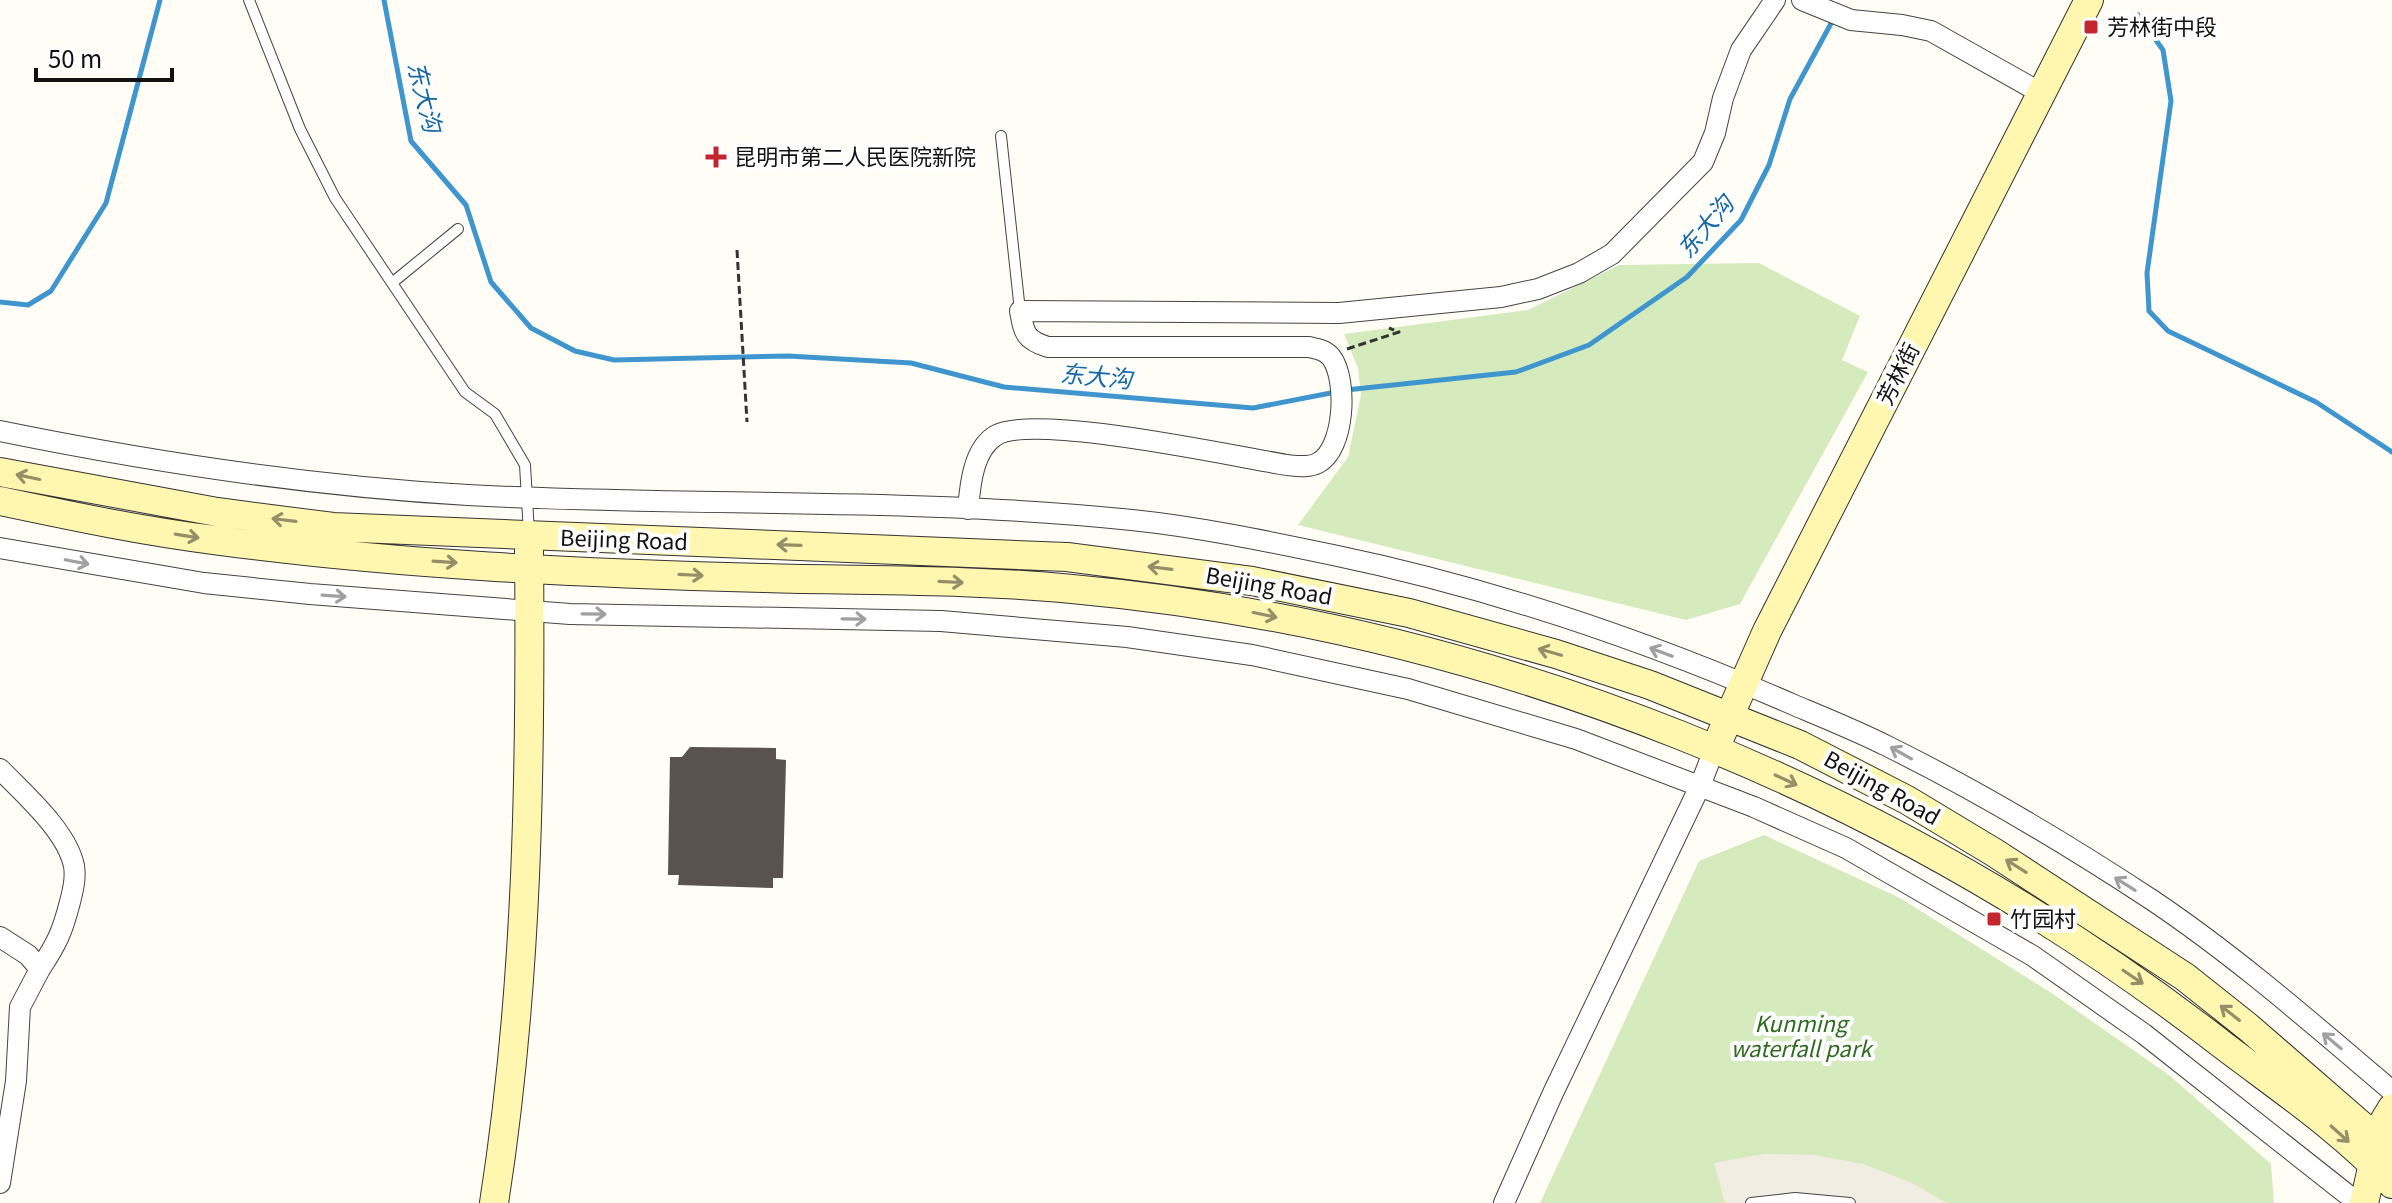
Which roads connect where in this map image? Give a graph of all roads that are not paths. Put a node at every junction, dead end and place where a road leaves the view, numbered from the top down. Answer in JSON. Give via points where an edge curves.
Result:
{"nodes":[{"id":1,"x":249,"y":0,"type":"edge"},
{"id":2,"x":1775,"y":0,"type":"edge"},
{"id":3,"x":1802,"y":0,"type":"edge"},
{"id":4,"x":2089,"y":0,"type":"edge"},
{"id":5,"x":2041,"y":93,"type":"junction"},
{"id":6,"x":1001,"y":136,"type":"dead end"},
{"id":7,"x":458,"y":229,"type":"dead end"},
{"id":8,"x":392,"y":283,"type":"junction"},
{"id":9,"x":1020,"y":311,"type":"junction"},
{"id":10,"x":0,"y":431,"type":"edge"},
{"id":11,"x":0,"y":472,"type":"edge"},
{"id":12,"x":528,"y":497,"type":"junction"},
{"id":13,"x":0,"y":501,"type":"edge"},
{"id":14,"x":968,"y":509,"type":"junction"},
{"id":15,"x":529,"y":536,"type":"junction"},
{"id":16,"x":0,"y":548,"type":"edge"},
{"id":17,"x":530,"y":568,"type":"junction"},
{"id":18,"x":529,"y":611,"type":"junction"},
{"id":19,"x":1744,"y":683,"type":"junction"},
{"id":20,"x":1729,"y":717,"type":"junction"},
{"id":21,"x":1714,"y":750,"type":"junction"},
{"id":22,"x":0,"y":769,"type":"edge"},
{"id":23,"x":1700,"y":786,"type":"junction"},
{"id":24,"x":0,"y":937,"type":"edge"},
{"id":25,"x":40,"y":969,"type":"junction"},
{"id":26,"x":2392,"y":1091,"type":"edge"},
{"id":27,"x":2392,"y":1108,"type":"edge"},
{"id":28,"x":2383,"y":1159,"type":"edge"},
{"id":29,"x":0,"y":1183,"type":"edge"},
{"id":30,"x":2354,"y":1201,"type":"edge"},
{"id":31,"x":494,"y":1203,"type":"edge"},
{"id":32,"x":1504,"y":1203,"type":"edge"},
{"id":33,"x":1751,"y":1203,"type":"edge"},
{"id":34,"x":1850,"y":1203,"type":"edge"}],
"edges":[{"from":1,"to":8,"type":"lane","via":[[300,129],[335,198]]},
{"from":2,"to":9,"type":"street","via":[[1741,50],[1703,162],[1612,254],[1579,273],[1501,297],[1339,313]]},
{"from":3,"to":5,"type":"street","via":[[1851,20],[1931,31]]},
{"from":4,"to":5,"type":"main road","name":"芳林街"},
{"from":5,"to":19,"type":"main road","name":"芳林街"},
{"from":6,"to":9,"type":"lane"},
{"from":7,"to":8,"type":"lane"},
{"from":8,"to":12,"type":"lane","via":[[465,392],[495,414],[525,465]]},
{"from":9,"to":14,"type":"street","via":[[1032,342],[1048,347],[1309,347],[1329,354],[1336,365],[1342,410],[1330,453],[1303,467],[1080,431],[1010,430],[984,447],[971,478]]},
{"from":10,"to":12,"type":"street","via":[[283,481]]},
{"from":15,"to":11,"type":"main road","name":"Beijing Road","one_way":true,"via":[[333,527],[217,512]]},
{"from":12,"to":14,"type":"street"},
{"from":12,"to":15,"type":"lane"},
{"from":13,"to":17,"type":"main road","name":"Beijing Road","one_way":true,"via":[[214,540]]},
{"from":19,"to":14,"type":"street","one_way":true,"via":[[1599,627],[1374,563],[1137,520]]},
{"from":15,"to":17,"type":"main road"},
{"from":20,"to":15,"type":"main road","name":"Beijing Road","one_way":true,"via":[[1556,654],[1409,613],[1252,581],[1067,557]]},
{"from":16,"to":18,"type":"street","one_way":true,"via":[[204,583]]},
{"from":17,"to":18,"type":"main road"},
{"from":17,"to":21,"type":"main road","name":"Beijing Road","one_way":true,"via":[[912,579],[1169,599],[1399,643],[1640,719]]},
{"from":18,"to":23,"type":"street","one_way":true,"via":[[941,621],[1252,655],[1408,689],[1576,739]]},
{"from":18,"to":31,"type":"main road","via":[[529,806],[519,984]]},
{"from":19,"to":20,"type":"main road","name":"芳林街"},
{"from":26,"to":19,"type":"street","one_way":true,"via":[[2206,940],[2056,840],[1885,745]]},
{"from":20,"to":21,"type":"main road","name":"芳林街"},
{"from":28,"to":20,"type":"main road","name":"Beijing Road","one_way":true,"via":[[2198,987],[2102,921],[1907,800],[1800,745]]},
{"from":21,"to":23,"type":"street"},
{"from":21,"to":28,"type":"main road","name":"Beijing Road","one_way":true,"via":[[1782,777],[1979,879],[2168,1001]]},
{"from":22,"to":25,"type":"street","via":[[49,821],[75,868],[61,936]]},
{"from":23,"to":30,"type":"street","via":[[1846,848],[2033,956],[2144,1034]]},
{"from":23,"to":32,"type":"street"},
{"from":24,"to":25,"type":"street"},
{"from":25,"to":29,"type":"street","via":[[20,1007],[16,1081]]},
{"from":27,"to":28,"type":"main road"},
{"from":28,"to":30,"type":"main road"},
{"from":33,"to":34,"type":"lane","via":[[1795,1198]]}]}
